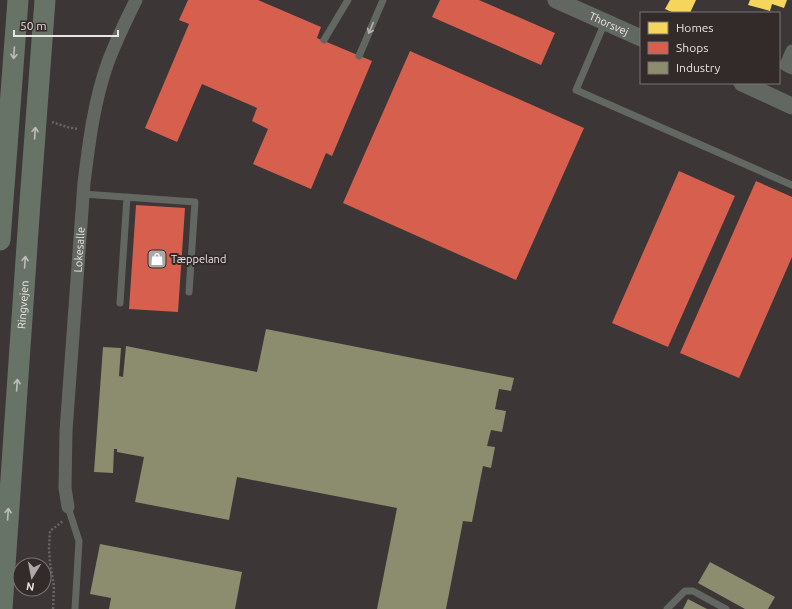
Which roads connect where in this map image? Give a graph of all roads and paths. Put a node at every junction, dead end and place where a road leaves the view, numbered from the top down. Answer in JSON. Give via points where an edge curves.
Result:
{"nodes":[{"id":1,"x":18,"y":0,"type":"edge"},
{"id":2,"x":45,"y":0,"type":"edge"},
{"id":3,"x":136,"y":0,"type":"edge"},
{"id":4,"x":348,"y":0,"type":"edge"},
{"id":5,"x":383,"y":0,"type":"edge"},
{"id":6,"x":556,"y":0,"type":"edge"},
{"id":7,"x":606,"y":22,"type":"junction"},
{"id":8,"x":640,"y":38,"type":"edge"},
{"id":9,"x":324,"y":40,"type":"dead end"},
{"id":10,"x":792,"y":51,"type":"edge"},
{"id":11,"x":359,"y":56,"type":"dead end"},
{"id":12,"x":792,"y":68,"type":"edge"},
{"id":13,"x":744,"y":84,"type":"edge"},
{"id":14,"x":792,"y":106,"type":"edge"},
{"id":15,"x":52,"y":122,"type":"dead end"},
{"id":16,"x":91,"y":130,"type":"junction"},
{"id":17,"x":792,"y":186,"type":"edge"},
{"id":18,"x":83,"y":194,"type":"junction"},
{"id":19,"x":127,"y":197,"type":"junction"},
{"id":20,"x":0,"y":240,"type":"edge"},
{"id":21,"x":189,"y":292,"type":"dead end"},
{"id":22,"x":120,"y":303,"type":"dead end"},
{"id":23,"x":70,"y":511,"type":"junction"},
{"id":24,"x":2,"y":609,"type":"edge"},
{"id":25,"x":53,"y":609,"type":"edge"},
{"id":26,"x":75,"y":609,"type":"edge"},
{"id":27,"x":667,"y":609,"type":"edge"},
{"id":28,"x":726,"y":609,"type":"edge"}],
"edges":[{"from":1,"to":20,"type":"main road","one_way":true},
{"from":24,"to":2,"type":"main road","name":"Ringvejen","one_way":true},
{"from":3,"to":16,"type":"street","name":"Lokesalle","via":[[108,63]]},
{"from":4,"to":9,"type":"lane"},
{"from":5,"to":11,"type":"lane","one_way":true},
{"from":6,"to":7,"type":"street","name":"Thorsvej"},
{"from":7,"to":8,"type":"street","name":"Thorsvej"},
{"from":7,"to":17,"type":"lane","via":[[576,90]]},
{"from":10,"to":12,"type":"street","via":[[786,65]]},
{"from":13,"to":14,"type":"street"},
{"from":15,"to":16,"type":"path"},
{"from":16,"to":18,"type":"street","name":"Lokesalle"},
{"from":18,"to":19,"type":"lane"},
{"from":18,"to":23,"type":"street","name":"Lokesalle","via":[[66,431],[65,488]]},
{"from":19,"to":21,"type":"lane","via":[[195,202]]},
{"from":19,"to":22,"type":"lane"},
{"from":23,"to":25,"type":"path","via":[[50,531]]},
{"from":23,"to":26,"type":"lane","via":[[78,541]]},
{"from":27,"to":28,"type":"lane","via":[[685,591],[693,591]]}]}
